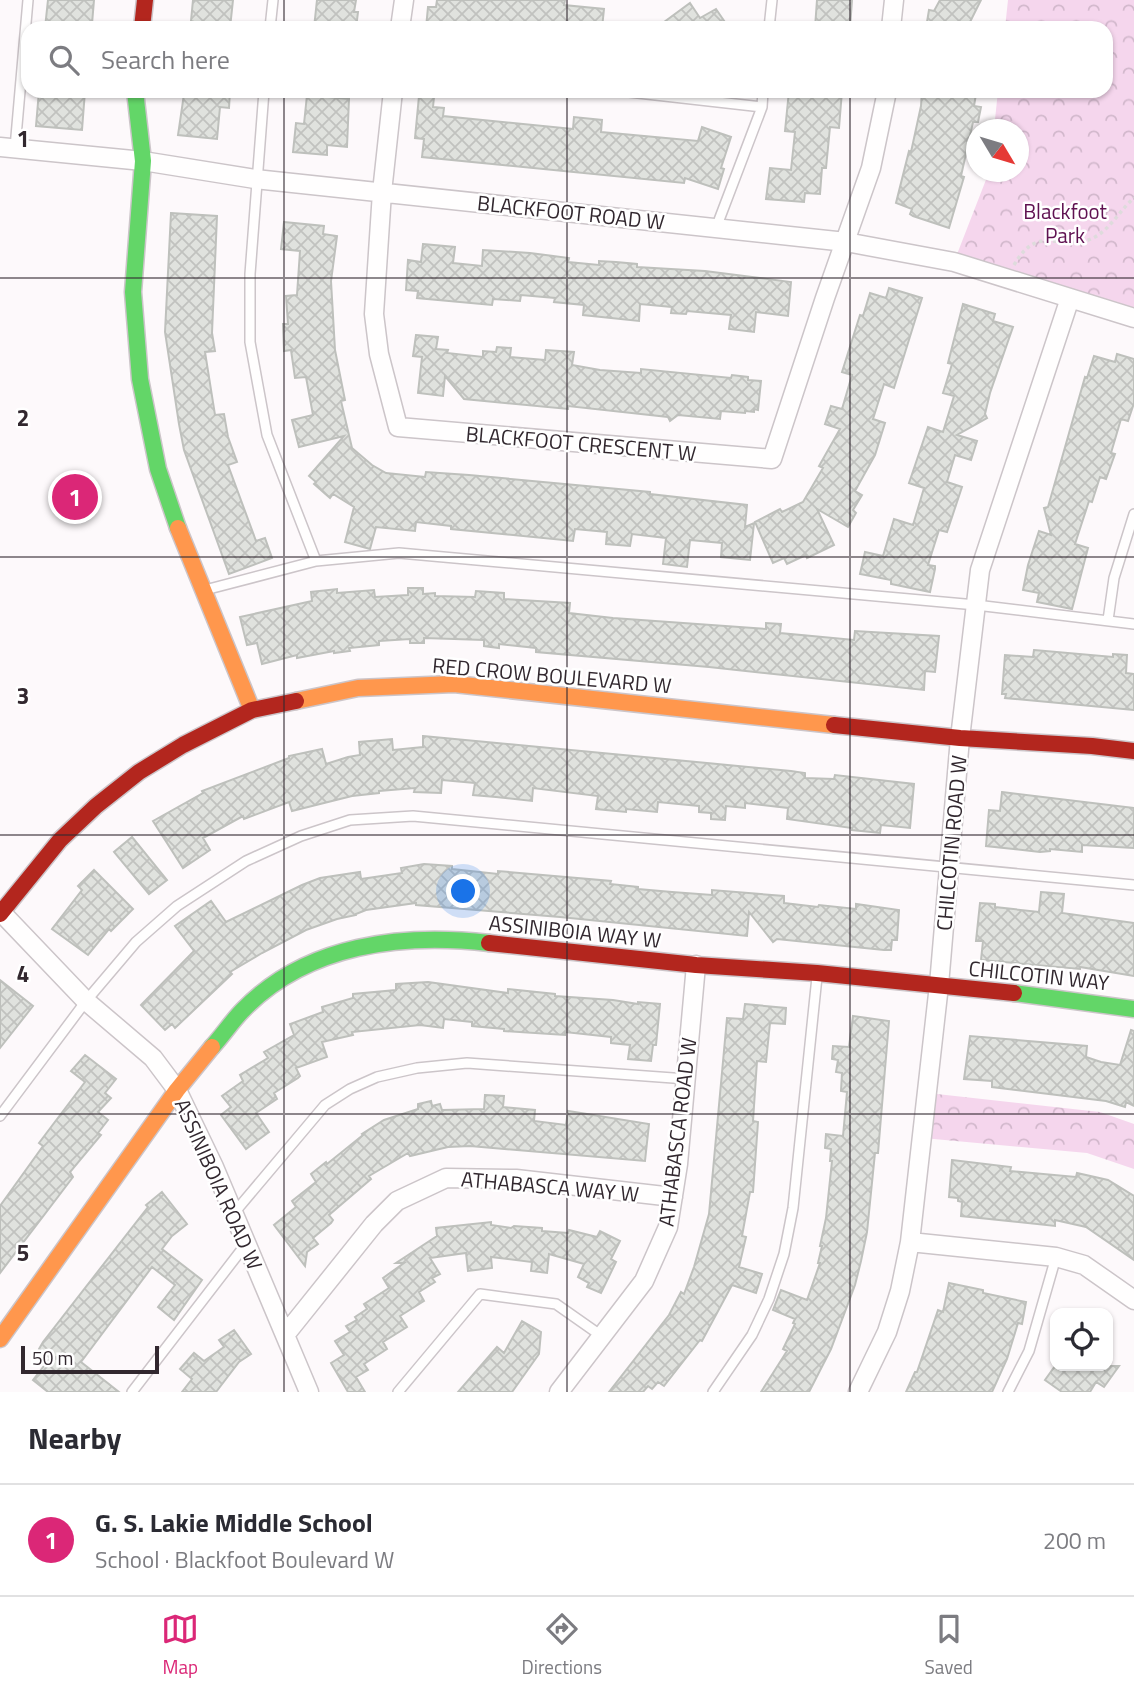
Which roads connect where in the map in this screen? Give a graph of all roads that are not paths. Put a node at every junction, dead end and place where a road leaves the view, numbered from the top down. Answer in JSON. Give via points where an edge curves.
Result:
{"nodes":[{"id":1,"x":28,"y":0,"type":"edge"},
{"id":2,"x":145,"y":0,"type":"edge"},
{"id":3,"x":273,"y":0,"type":"edge"},
{"id":4,"x":404,"y":0,"type":"edge"},
{"id":5,"x":772,"y":0,"type":"edge"},
{"id":6,"x":894,"y":0,"type":"edge"},
{"id":7,"x":25,"y":21,"type":"edge"},
{"id":8,"x":143,"y":21,"type":"edge"},
{"id":9,"x":271,"y":21,"type":"edge"},
{"id":10,"x":401,"y":21,"type":"edge"},
{"id":11,"x":770,"y":21,"type":"edge"},
{"id":12,"x":892,"y":21,"type":"edge"},
{"id":13,"x":21,"y":49,"type":"edge"},
{"id":14,"x":136,"y":98,"type":"edge"},
{"id":15,"x":263,"y":98,"type":"edge"},
{"id":16,"x":392,"y":98,"type":"edge"},
{"id":17,"x":682,"y":98,"type":"edge"},
{"id":18,"x":763,"y":98,"type":"edge"},
{"id":19,"x":886,"y":98,"type":"edge"},
{"id":20,"x":762,"y":107,"type":"junction"},
{"id":21,"x":7,"y":147,"type":"edge"},
{"id":22,"x":143,"y":161,"type":"junction"},
{"id":23,"x":256,"y":179,"type":"junction"},
{"id":24,"x":382,"y":192,"type":"junction"},
{"id":25,"x":716,"y":228,"type":"junction"},
{"id":26,"x":846,"y":242,"type":"junction"},
{"id":27,"x":1070,"y":298,"type":"junction"},
{"id":28,"x":1134,"y":318,"type":"edge"},
{"id":29,"x":1134,"y":514,"type":"edge"},
{"id":30,"x":316,"y":561,"type":"junction"},
{"id":31,"x":204,"y":591,"type":"junction"},
{"id":32,"x":976,"y":605,"type":"junction"},
{"id":33,"x":1108,"y":620,"type":"junction"},
{"id":34,"x":1134,"y":624,"type":"edge"},
{"id":35,"x":252,"y":710,"type":"junction"},
{"id":36,"x":960,"y":738,"type":"junction"},
{"id":37,"x":1134,"y":751,"type":"edge"},
{"id":38,"x":948,"y":869,"type":"junction"},
{"id":39,"x":1134,"y":886,"type":"edge"},
{"id":40,"x":1,"y":913,"type":"edge"},
{"id":41,"x":696,"y":965,"type":"junction"},
{"id":42,"x":817,"y":973,"type":"junction"},
{"id":43,"x":939,"y":985,"type":"junction"},
{"id":44,"x":86,"y":1001,"type":"junction"},
{"id":45,"x":1134,"y":1009,"type":"edge"},
{"id":46,"x":687,"y":1079,"type":"junction"},
{"id":47,"x":177,"y":1090,"type":"junction"},
{"id":48,"x":0,"y":1116,"type":"edge"},
{"id":49,"x":673,"y":1197,"type":"junction"},
{"id":50,"x":233,"y":1213,"type":"junction"},
{"id":51,"x":910,"y":1242,"type":"junction"},
{"id":52,"x":246,"y":1244,"type":"junction"},
{"id":53,"x":1056,"y":1257,"type":"junction"},
{"id":54,"x":1134,"y":1300,"type":"edge"},
{"id":55,"x":285,"y":1335,"type":"junction"},
{"id":56,"x":603,"y":1337,"type":"junction"},
{"id":57,"x":0,"y":1339,"type":"edge"},
{"id":58,"x":132,"y":1392,"type":"edge"},
{"id":59,"x":309,"y":1392,"type":"edge"},
{"id":60,"x":398,"y":1392,"type":"edge"},
{"id":61,"x":559,"y":1392,"type":"edge"},
{"id":62,"x":713,"y":1392,"type":"edge"},
{"id":63,"x":858,"y":1392,"type":"edge"},
{"id":64,"x":1008,"y":1392,"type":"edge"}],
"edges":[{"from":1,"to":7,"type":"lane"},
{"from":2,"to":8,"type":"street"},
{"from":3,"to":9,"type":"lane"},
{"from":4,"to":10,"type":"street"},
{"from":5,"to":11,"type":"lane"},
{"from":6,"to":12,"type":"street"},
{"from":13,"to":21,"type":"lane"},
{"from":14,"to":22,"type":"street"},
{"from":15,"to":23,"type":"lane"},
{"from":16,"to":24,"type":"street"},
{"from":17,"to":20,"type":"lane"},
{"from":18,"to":20,"type":"lane"},
{"from":19,"to":26,"type":"street","via":[[871,168]]},
{"from":20,"to":25,"type":"lane"},
{"from":21,"to":22,"type":"street","name":"BLACKFOOT ROAD W"},
{"from":22,"to":23,"type":"street","name":"BLACKFOOT ROAD W"},
{"from":22,"to":31,"type":"street","via":[[133,292],[140,379],[158,469]]},
{"from":23,"to":24,"type":"street","name":"BLACKFOOT ROAD W"},
{"from":23,"to":30,"type":"lane","via":[[250,342],[267,435]]},
{"from":24,"to":25,"type":"street","name":"BLACKFOOT ROAD W"},
{"from":24,"to":26,"type":"street","name":"BLACKFOOT CRESCENT W","via":[[374,314],[379,355],[398,427],[772,459]]},
{"from":25,"to":26,"type":"street","name":"BLACKFOOT ROAD W"},
{"from":26,"to":27,"type":"street","name":"BLACKFOOT ROAD W","via":[[954,262]]},
{"from":27,"to":28,"type":"street","name":"BLACKFOOT ROAD W"},
{"from":27,"to":32,"type":"street","name":"CHILCOTIN ROAD W","via":[[980,570]]},
{"from":29,"to":33,"type":"lane","via":[[1114,578]]},
{"from":30,"to":31,"type":"lane"},
{"from":30,"to":32,"type":"lane","via":[[399,552]]},
{"from":31,"to":35,"type":"street"},
{"from":32,"to":33,"type":"lane"},
{"from":32,"to":36,"type":"street","name":"CHILCOTIN ROAD W"},
{"from":33,"to":34,"type":"lane"},
{"from":35,"to":36,"type":"street","name":"RED CROW BOULEVARD W","via":[[358,688],[454,684]]},
{"from":35,"to":40,"type":"street","name":"RED CROW BOULEVARD W","via":[[139,772],[96,806],[60,840]]},
{"from":36,"to":37,"type":"street","name":"RED CROW BOULEVARD W"},
{"from":36,"to":38,"type":"street","name":"CHILCOTIN ROAD W"},
{"from":38,"to":39,"type":"lane"},
{"from":38,"to":43,"type":"street","name":"CHILCOTIN ROAD W"},
{"from":38,"to":44,"type":"lane","via":[[413,816],[350,820],[246,861],[177,906],[136,942]]},
{"from":40,"to":44,"type":"street","name":"ASSINIBOIA ROAD W"},
{"from":41,"to":42,"type":"street","name":"ASSINIBOIA WAY W"},
{"from":41,"to":46,"type":"street","name":"ATHABASCA ROAD W"},
{"from":41,"to":47,"type":"street","name":"ASSINIBOIA WAY W","via":[[454,939],[374,943],[306,965],[276,983],[244,1009]]},
{"from":42,"to":43,"type":"street","name":"ASSINIBOIA WAY W"},
{"from":42,"to":62,"type":"lane","via":[[793,1208],[784,1254],[752,1335]]},
{"from":43,"to":45,"type":"street","name":"CHILCOTIN WAY"},
{"from":43,"to":51,"type":"street","name":"CHILCOTIN ROAD W"},
{"from":44,"to":47,"type":"street","name":"ASSINIBOIA ROAD W","via":[[153,1058]]},
{"from":44,"to":48,"type":"lane"},
{"from":46,"to":49,"type":"street","name":"ATHABASCA ROAD W"},
{"from":46,"to":50,"type":"lane","via":[[467,1063],[377,1077],[325,1105]]},
{"from":47,"to":50,"type":"street","name":"ASSINIBOIA ROAD W"},
{"from":47,"to":57,"type":"street","name":"ASSINIBOIA WAY W"},
{"from":49,"to":55,"type":"street","name":"ATHABASCA WAY W","via":[[516,1179],[446,1178],[397,1201]]},
{"from":49,"to":56,"type":"street","name":"ATHABASCA ROAD W","via":[[668,1227],[644,1281]]},
{"from":50,"to":52,"type":"street","name":"ASSINIBOIA ROAD W"},
{"from":51,"to":53,"type":"street"},
{"from":51,"to":63,"type":"street","name":"CHILCOTIN ROAD W","via":[[887,1332]]},
{"from":52,"to":55,"type":"street","name":"ASSINIBOIA ROAD W"},
{"from":52,"to":58,"type":"lane"},
{"from":53,"to":54,"type":"street","via":[[1084,1265]]},
{"from":53,"to":64,"type":"lane","via":[[1029,1351]]},
{"from":55,"to":59,"type":"street","name":"ASSINIBOIA ROAD W"},
{"from":56,"to":60,"type":"lane","via":[[555,1304],[480,1294]]},
{"from":56,"to":61,"type":"street","name":"ATHABASCA ROAD W"}]}
